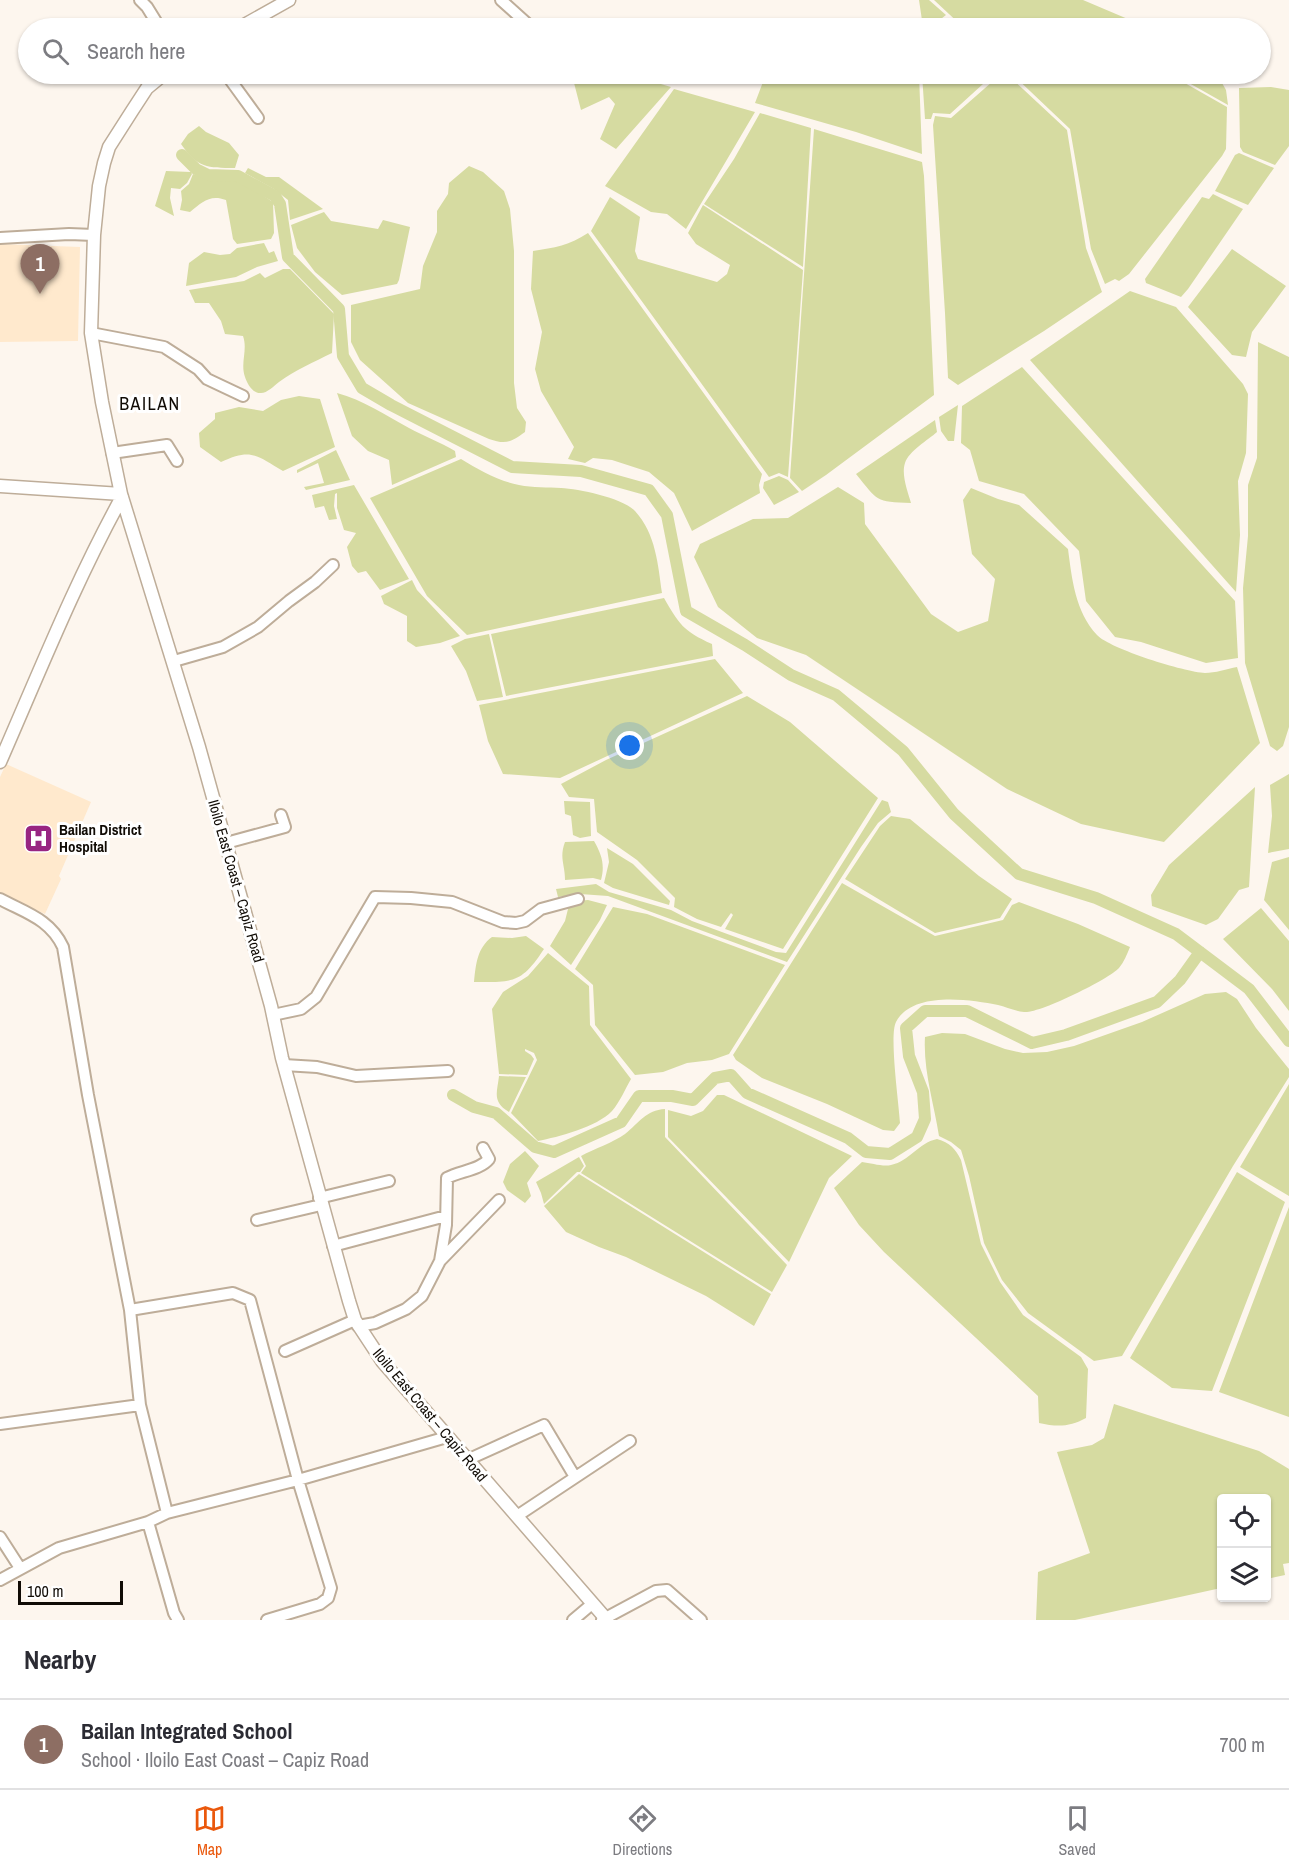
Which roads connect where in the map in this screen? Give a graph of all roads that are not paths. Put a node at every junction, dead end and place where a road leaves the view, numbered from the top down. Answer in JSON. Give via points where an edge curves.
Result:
{"nodes":[{"id":1,"x":140,"y":0,"type":"edge"},
{"id":2,"x":289,"y":0,"type":"edge"},
{"id":3,"x":501,"y":0,"type":"edge"},
{"id":4,"x":154,"y":18,"type":"edge"},
{"id":5,"x":257,"y":18,"type":"edge"},
{"id":6,"x":521,"y":18,"type":"edge"},
{"id":7,"x":152,"y":84,"type":"edge"},
{"id":8,"x":233,"y":84,"type":"edge"},
{"id":9,"x":258,"y":118,"type":"dead end"},
{"id":10,"x":94,"y":235,"type":"junction"},
{"id":11,"x":0,"y":238,"type":"edge"},
{"id":12,"x":92,"y":333,"type":"junction"},
{"id":13,"x":243,"y":396,"type":"dead end"},
{"id":14,"x":112,"y":453,"type":"junction"},
{"id":15,"x":177,"y":461,"type":"dead end"},
{"id":16,"x":0,"y":486,"type":"edge"},
{"id":17,"x":121,"y":495,"type":"junction"},
{"id":18,"x":333,"y":565,"type":"dead end"},
{"id":19,"x":174,"y":661,"type":"junction"},
{"id":20,"x":0,"y":762,"type":"edge"},
{"id":21,"x":281,"y":815,"type":"dead end"},
{"id":22,"x":226,"y":843,"type":"junction"},
{"id":23,"x":0,"y":899,"type":"edge"},
{"id":24,"x":578,"y":899,"type":"dead end"},
{"id":25,"x":273,"y":1015,"type":"junction"},
{"id":26,"x":284,"y":1065,"type":"junction"},
{"id":27,"x":448,"y":1071,"type":"dead end"},
{"id":28,"x":483,"y":1148,"type":"dead end"},
{"id":29,"x":389,"y":1180,"type":"dead end"},
{"id":30,"x":499,"y":1200,"type":"dead end"},
{"id":31,"x":320,"y":1202,"type":"junction"},
{"id":32,"x":446,"y":1216,"type":"junction"},
{"id":33,"x":257,"y":1220,"type":"dead end"},
{"id":34,"x":333,"y":1246,"type":"junction"},
{"id":35,"x":440,"y":1261,"type":"junction"},
{"id":36,"x":130,"y":1310,"type":"junction"},
{"id":37,"x":356,"y":1323,"type":"junction"},
{"id":38,"x":285,"y":1352,"type":"dead end"},
{"id":39,"x":140,"y":1405,"type":"junction"},
{"id":40,"x":0,"y":1424,"type":"edge"},
{"id":41,"x":447,"y":1437,"type":"junction"},
{"id":42,"x":630,"y":1441,"type":"dead end"},
{"id":43,"x":467,"y":1460,"type":"junction"},
{"id":44,"x":575,"y":1477,"type":"junction"},
{"id":45,"x":298,"y":1480,"type":"junction"},
{"id":46,"x":167,"y":1513,"type":"junction"},
{"id":47,"x":517,"y":1516,"type":"junction"},
{"id":48,"x":148,"y":1522,"type":"junction"},
{"id":49,"x":0,"y":1537,"type":"edge"},
{"id":50,"x":20,"y":1568,"type":"junction"},
{"id":51,"x":0,"y":1580,"type":"edge"},
{"id":52,"x":592,"y":1604,"type":"junction"},
{"id":53,"x":605,"y":1619,"type":"edge"},
{"id":54,"x":178,"y":1620,"type":"edge"},
{"id":55,"x":267,"y":1620,"type":"edge"},
{"id":56,"x":573,"y":1620,"type":"edge"},
{"id":57,"x":701,"y":1620,"type":"edge"}],
"edges":[{"from":1,"to":4,"type":"street"},
{"from":2,"to":5,"type":"main road"},
{"from":3,"to":6,"type":"street"},
{"from":7,"to":10,"type":"main road","name":"Iloilo East Coast – Capiz Road","via":[[109,147],[99,186]]},
{"from":8,"to":9,"type":"street"},
{"from":10,"to":11,"type":"street"},
{"from":10,"to":12,"type":"main road","name":"Iloilo East Coast – Capiz Road"},
{"from":12,"to":13,"type":"street","via":[[164,348],[207,379]]},
{"from":12,"to":14,"type":"main road","name":"Iloilo East Coast – Capiz Road"},
{"from":14,"to":15,"type":"street","via":[[167,445]]},
{"from":14,"to":17,"type":"main road","name":"Iloilo East Coast – Capiz Road"},
{"from":16,"to":17,"type":"main road"},
{"from":17,"to":19,"type":"main road","name":"Iloilo East Coast – Capiz Road"},
{"from":17,"to":20,"type":"main road"},
{"from":18,"to":19,"type":"street","via":[[258,627],[223,647]]},
{"from":19,"to":22,"type":"main road","name":"Iloilo East Coast – Capiz Road"},
{"from":21,"to":22,"type":"street","via":[[285,827]]},
{"from":22,"to":25,"type":"main road","name":"Iloilo East Coast – Capiz Road"},
{"from":23,"to":36,"type":"street","via":[[43,922],[56,933],[63,947]]},
{"from":24,"to":25,"type":"street","via":[[541,909],[525,921],[503,922],[452,902],[375,897],[316,997],[301,1009]]},
{"from":25,"to":26,"type":"main road","name":"Iloilo East Coast – Capiz Road"},
{"from":26,"to":27,"type":"street","via":[[317,1067],[356,1076]]},
{"from":26,"to":31,"type":"main road","name":"Iloilo East Coast – Capiz Road"},
{"from":28,"to":32,"type":"street","via":[[489,1159],[485,1163],[447,1178]]},
{"from":29,"to":31,"type":"street"},
{"from":30,"to":35,"type":"street"},
{"from":31,"to":33,"type":"street"},
{"from":31,"to":34,"type":"main road","name":"Iloilo East Coast – Capiz Road"},
{"from":32,"to":34,"type":"street"},
{"from":32,"to":35,"type":"street"},
{"from":34,"to":37,"type":"main road","name":"Iloilo East Coast – Capiz Road"},
{"from":35,"to":37,"type":"street","via":[[422,1296],[406,1309],[375,1323]]},
{"from":36,"to":39,"type":"street"},
{"from":36,"to":45,"type":"street","via":[[233,1293],[250,1300]]},
{"from":37,"to":38,"type":"street"},
{"from":37,"to":41,"type":"main road","name":"Iloilo East Coast – Capiz Road","via":[[382,1361]]},
{"from":39,"to":40,"type":"street"},
{"from":39,"to":46,"type":"street"},
{"from":41,"to":43,"type":"main road","name":"Iloilo East Coast – Capiz Road"},
{"from":41,"to":45,"type":"street"},
{"from":42,"to":44,"type":"street"},
{"from":43,"to":44,"type":"street","via":[[543,1425]]},
{"from":43,"to":47,"type":"main road","name":"Iloilo East Coast – Capiz Road"},
{"from":44,"to":47,"type":"street"},
{"from":45,"to":46,"type":"street"},
{"from":45,"to":55,"type":"street","via":[[331,1588],[321,1604]]},
{"from":46,"to":48,"type":"street"},
{"from":47,"to":52,"type":"main road","name":"Iloilo East Coast – Capiz Road"},
{"from":48,"to":50,"type":"street","via":[[59,1548]]},
{"from":48,"to":54,"type":"street"},
{"from":49,"to":50,"type":"street"},
{"from":50,"to":51,"type":"street"},
{"from":52,"to":53,"type":"main road","name":"Iloilo East Coast – Capiz Road"},
{"from":52,"to":56,"type":"street"},
{"from":53,"to":57,"type":"street","via":[[656,1591],[667,1590]]}]}
